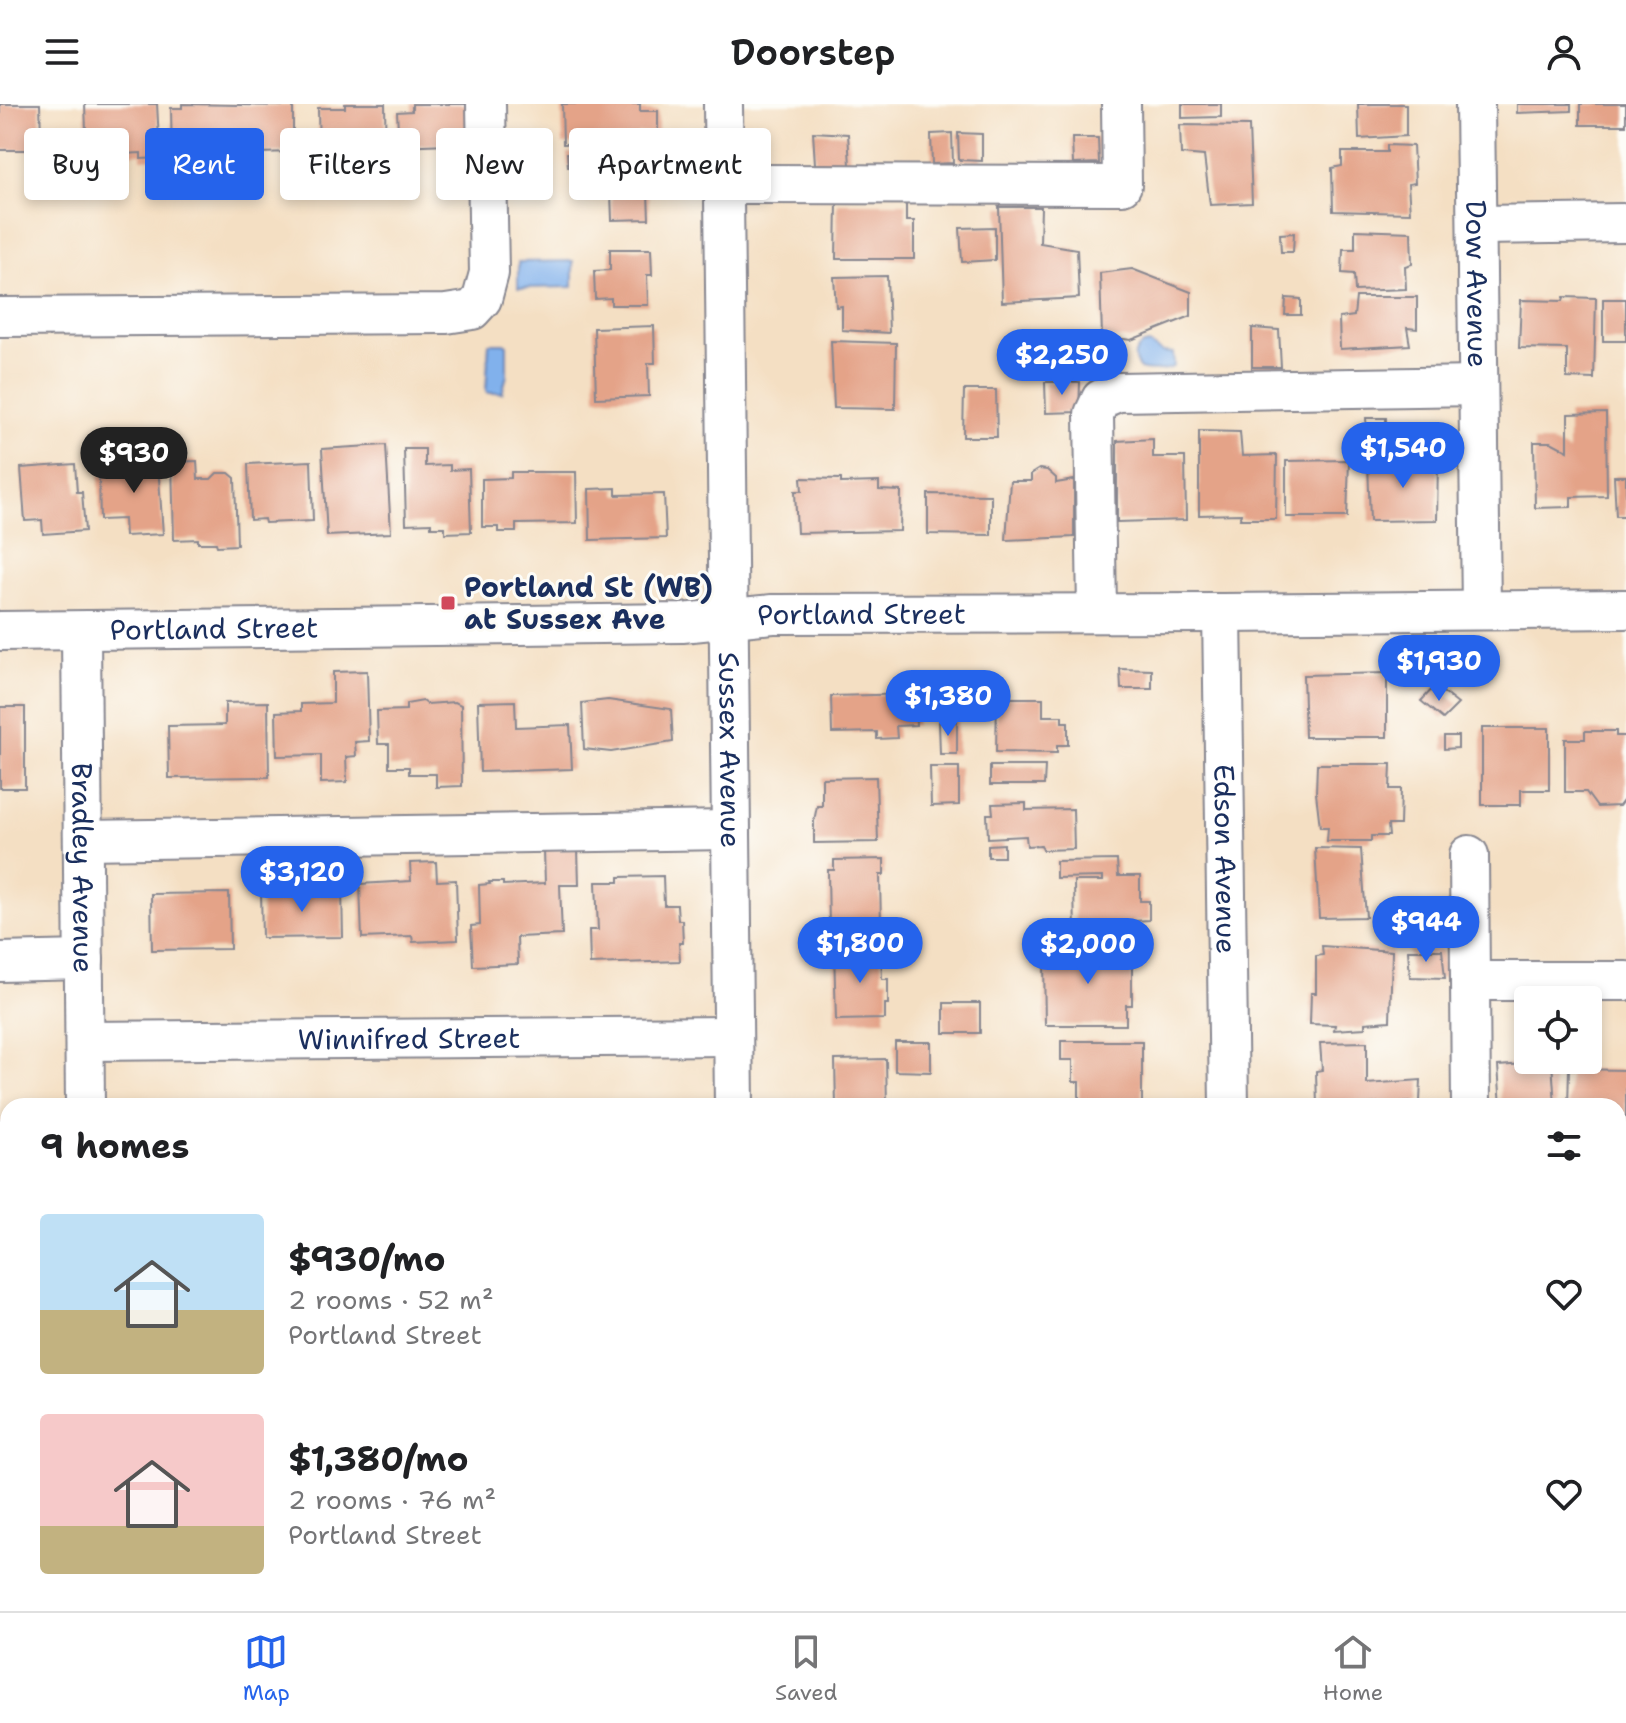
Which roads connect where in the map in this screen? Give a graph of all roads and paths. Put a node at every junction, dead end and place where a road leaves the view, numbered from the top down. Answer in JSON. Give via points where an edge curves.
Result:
{"nodes":[{"id":1,"x":486,"y":104,"type":"edge"},
{"id":2,"x":723,"y":104,"type":"edge"},
{"id":3,"x":1121,"y":104,"type":"edge"},
{"id":4,"x":1475,"y":104,"type":"edge"},
{"id":5,"x":723,"y":128,"type":"edge"},
{"id":6,"x":771,"y":184,"type":"edge"},
{"id":7,"x":724,"y":200,"type":"edge"},
{"id":8,"x":1626,"y":223,"type":"edge"},
{"id":9,"x":1478,"y":225,"type":"junction"},
{"id":10,"x":0,"y":317,"type":"edge"},
{"id":11,"x":1478,"y":386,"type":"junction"},
{"id":12,"x":1626,"y":609,"type":"edge"},
{"id":13,"x":1481,"y":610,"type":"junction"},
{"id":14,"x":1097,"y":612,"type":"junction"},
{"id":15,"x":1222,"y":613,"type":"junction"},
{"id":16,"x":727,"y":618,"type":"junction"},
{"id":17,"x":0,"y":631,"type":"edge"},
{"id":18,"x":81,"y":632,"type":"junction"},
{"id":19,"x":730,"y":830,"type":"junction"},
{"id":20,"x":84,"y":840,"type":"junction"},
{"id":21,"x":1469,"y":855,"type":"dead end"},
{"id":22,"x":84,"y":960,"type":"junction"},
{"id":23,"x":0,"y":962,"type":"edge"},
{"id":24,"x":1471,"y":981,"type":"junction"},
{"id":25,"x":1626,"y":981,"type":"edge"},
{"id":26,"x":733,"y":1036,"type":"junction"},
{"id":27,"x":85,"y":1041,"type":"junction"},
{"id":28,"x":85,"y":1098,"type":"edge"},
{"id":29,"x":734,"y":1098,"type":"edge"},
{"id":30,"x":1229,"y":1098,"type":"edge"},
{"id":31,"x":1471,"y":1098,"type":"edge"}],
"edges":[{"from":1,"to":10,"type":"street","via":[[489,273],[482,299],[472,310]]},
{"from":2,"to":5,"type":"street","name":"Sussex Avenue"},
{"from":3,"to":6,"type":"street","via":[[1122,185]]},
{"from":4,"to":9,"type":"street","name":"Dow Avenue"},
{"from":7,"to":16,"type":"street","name":"Sussex Avenue"},
{"from":8,"to":9,"type":"street"},
{"from":9,"to":11,"type":"street","name":"Dow Avenue"},
{"from":11,"to":13,"type":"street","name":"Dow Avenue"},
{"from":11,"to":14,"type":"street","via":[[1118,392],[1101,399],[1094,414]]},
{"from":12,"to":13,"type":"street","name":"Portland Street"},
{"from":13,"to":15,"type":"street","name":"Portland Street"},
{"from":14,"to":15,"type":"street","name":"Portland Street"},
{"from":14,"to":16,"type":"street","name":"Portland Street"},
{"from":15,"to":30,"type":"street","name":"Edson Avenue"},
{"from":16,"to":18,"type":"street","name":"Portland Street","via":[[682,623]]},
{"from":16,"to":19,"type":"street","name":"Sussex Avenue"},
{"from":17,"to":18,"type":"street","name":"Portland Street"},
{"from":18,"to":20,"type":"street","name":"Bradley Avenue"},
{"from":19,"to":20,"type":"street"},
{"from":19,"to":26,"type":"street","name":"Sussex Avenue"},
{"from":20,"to":22,"type":"street","name":"Bradley Avenue"},
{"from":21,"to":24,"type":"street"},
{"from":22,"to":23,"type":"street"},
{"from":22,"to":27,"type":"street","name":"Bradley Avenue"},
{"from":24,"to":25,"type":"street"},
{"from":24,"to":31,"type":"street"},
{"from":26,"to":27,"type":"street","name":"Winnifred Street"},
{"from":26,"to":29,"type":"street","name":"Sussex Avenue"},
{"from":27,"to":28,"type":"street","name":"Bradley Avenue"}]}
